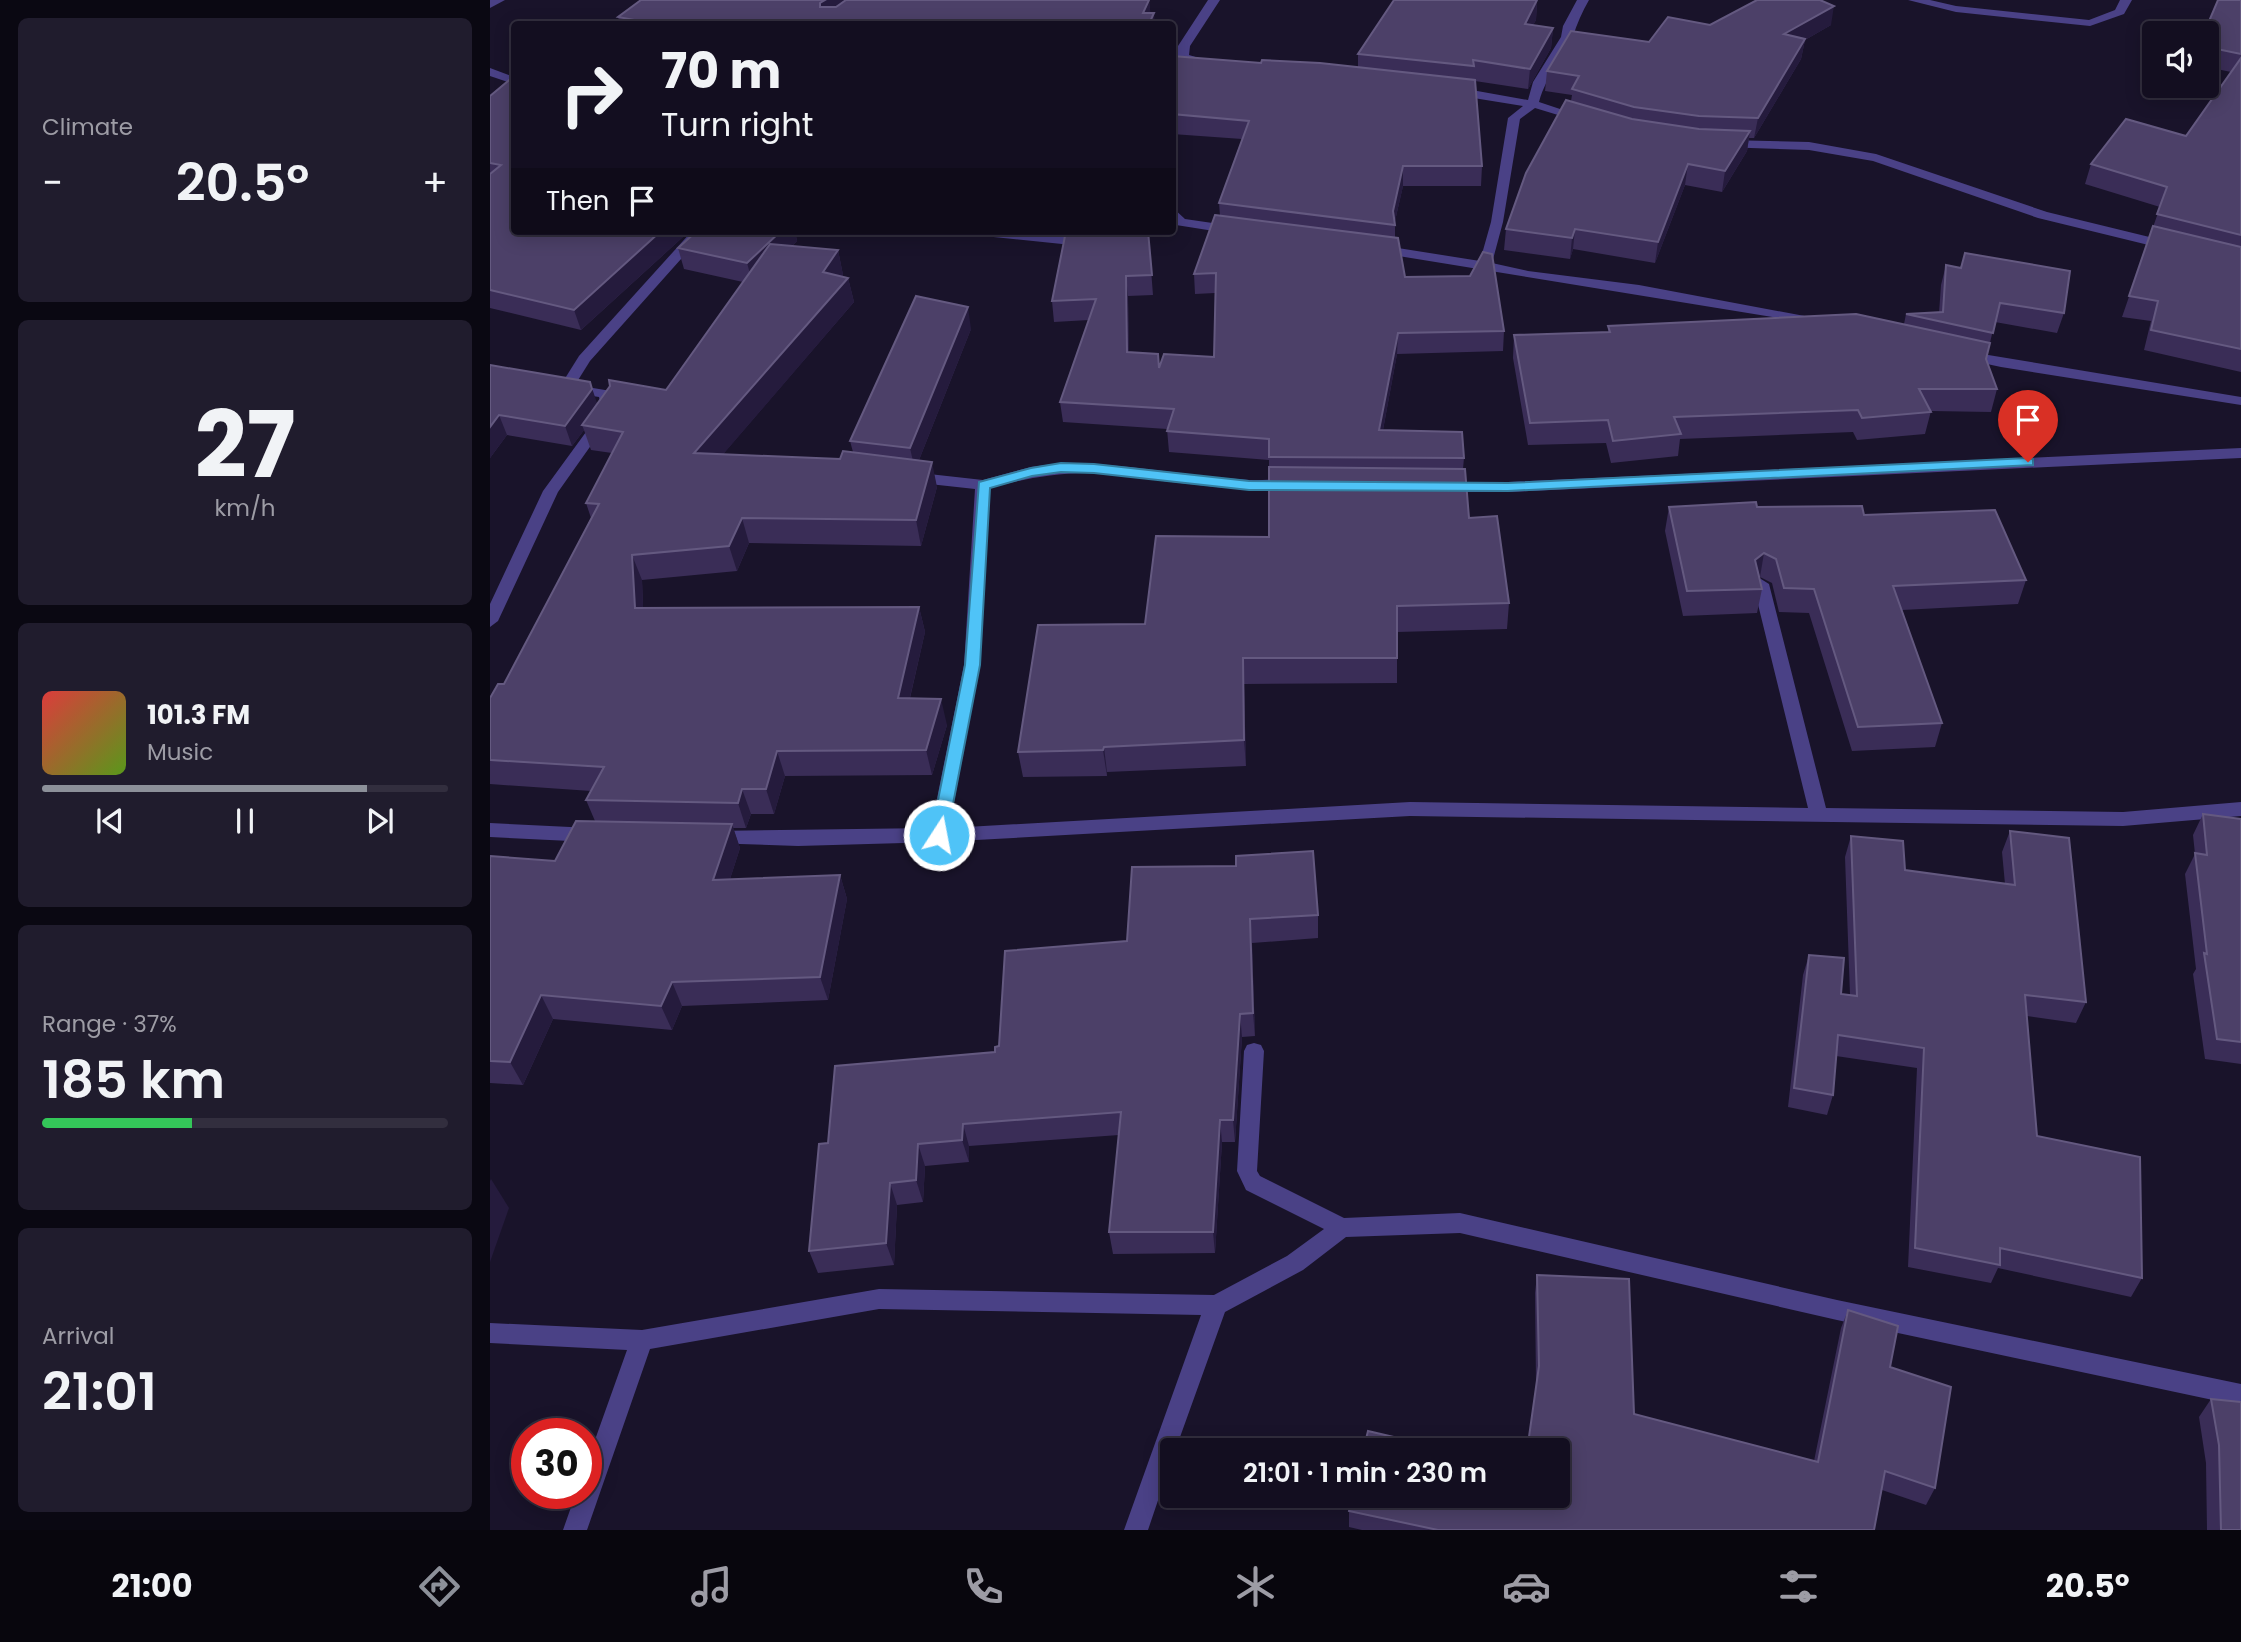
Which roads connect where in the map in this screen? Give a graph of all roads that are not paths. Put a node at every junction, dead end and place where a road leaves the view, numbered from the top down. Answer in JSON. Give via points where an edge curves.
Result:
{"nodes":[{"id":1,"x":499,"y":0,"type":"edge"},
{"id":2,"x":1214,"y":0,"type":"edge"},
{"id":3,"x":1583,"y":0,"type":"edge"},
{"id":4,"x":1914,"y":0,"type":"edge"},
{"id":5,"x":2126,"y":0,"type":"edge"},
{"id":6,"x":490,"y":5,"type":"edge"},
{"id":7,"x":1225,"y":66,"type":"edge"},
{"id":8,"x":490,"y":72,"type":"edge"},
{"id":9,"x":511,"y":80,"type":"edge"},
{"id":10,"x":1439,"y":90,"type":"edge"},
{"id":11,"x":1533,"y":104,"type":"junction"},
{"id":12,"x":1594,"y":122,"type":"edge"},
{"id":13,"x":1708,"y":143,"type":"edge"},
{"id":14,"x":1176,"y":219,"type":"edge"},
{"id":15,"x":1243,"y":232,"type":"edge"},
{"id":16,"x":695,"y":235,"type":"edge"},
{"id":17,"x":1013,"y":235,"type":"edge"},
{"id":18,"x":1094,"y":235,"type":"edge"},
{"id":19,"x":1367,"y":247,"type":"edge"},
{"id":20,"x":2177,"y":248,"type":"edge"},
{"id":21,"x":1485,"y":266,"type":"junction"},
{"id":22,"x":1821,"y":323,"type":"edge"},
{"id":23,"x":1950,"y":351,"type":"edge"},
{"id":24,"x":2241,"y":401,"type":"edge"},
{"id":25,"x":2241,"y":453,"type":"edge"},
{"id":26,"x":892,"y":475,"type":"edge"},
{"id":27,"x":984,"y":485,"type":"junction"},
{"id":28,"x":1304,"y":486,"type":"edge"},
{"id":29,"x":1426,"y":486,"type":"edge"},
{"id":30,"x":1761,"y":584,"type":"edge"},
{"id":31,"x":490,"y":621,"type":"edge"},
{"id":32,"x":2241,"y":809,"type":"edge"},
{"id":33,"x":1819,"y":815,"type":"junction"},
{"id":34,"x":490,"y":830,"type":"edge"},
{"id":35,"x":610,"y":835,"type":"edge"},
{"id":36,"x":939,"y":835,"type":"junction"},
{"id":37,"x":690,"y":837,"type":"edge"},
{"id":38,"x":1254,"y":1051,"type":"dead end"},
{"id":39,"x":1342,"y":1228,"type":"junction"},
{"id":40,"x":1217,"y":1305,"type":"junction"},
{"id":41,"x":490,"y":1333,"type":"edge"},
{"id":42,"x":642,"y":1340,"type":"junction"},
{"id":43,"x":2241,"y":1395,"type":"edge"},
{"id":44,"x":575,"y":1530,"type":"edge"},
{"id":45,"x":1136,"y":1530,"type":"edge"}],
"edges":[{"from":1,"to":6,"type":"street"},
{"from":2,"to":7,"type":"street","via":[[1184,46],[1183,57]]},
{"from":3,"to":11,"type":"street","via":[[1539,82]]},
{"from":4,"to":5,"type":"street","via":[[2090,23],[2120,12]]},
{"from":8,"to":9,"type":"street"},
{"from":10,"to":11,"type":"street"},
{"from":11,"to":12,"type":"street"},
{"from":11,"to":21,"type":"street","via":[[1514,118],[1504,188]]},
{"from":13,"to":20,"type":"street","via":[[1809,146],[1876,158],[2043,215]]},
{"from":14,"to":15,"type":"street"},
{"from":16,"to":31,"type":"street","via":[[559,387],[606,394],[609,410],[551,491]]},
{"from":17,"to":18,"type":"street","via":[[1062,240]]},
{"from":19,"to":21,"type":"street"},
{"from":21,"to":22,"type":"street"},
{"from":23,"to":24,"type":"street"},
{"from":25,"to":29,"type":"street","via":[[1508,487]]},
{"from":26,"to":27,"type":"street"},
{"from":27,"to":28,"type":"street","via":[[1031,472],[1094,468],[1249,485]]},
{"from":27,"to":36,"type":"street","via":[[972,665]]},
{"from":30,"to":33,"type":"street"},
{"from":32,"to":33,"type":"street","via":[[2123,819]]},
{"from":33,"to":36,"type":"street","via":[[1410,809]]},
{"from":34,"to":35,"type":"street"},
{"from":36,"to":37,"type":"street"},
{"from":38,"to":39,"type":"street","via":[[1247,1171],[1253,1183]]},
{"from":39,"to":40,"type":"street","via":[[1295,1263]]},
{"from":39,"to":43,"type":"street","via":[[1460,1223],[1851,1313]]},
{"from":40,"to":42,"type":"street","via":[[879,1299]]},
{"from":40,"to":45,"type":"street"},
{"from":41,"to":42,"type":"street"},
{"from":42,"to":44,"type":"street"}]}
